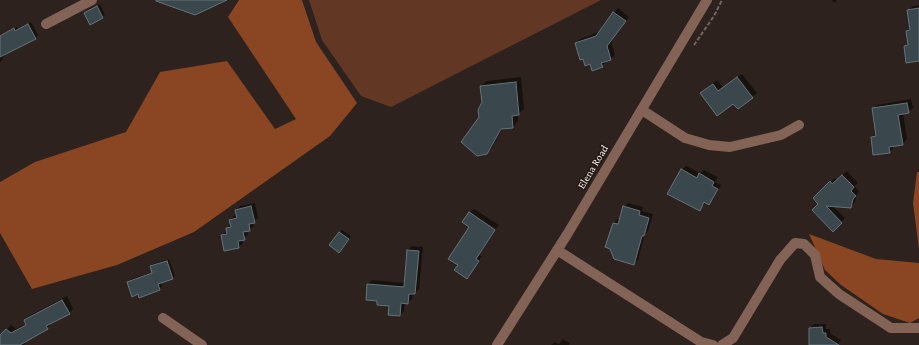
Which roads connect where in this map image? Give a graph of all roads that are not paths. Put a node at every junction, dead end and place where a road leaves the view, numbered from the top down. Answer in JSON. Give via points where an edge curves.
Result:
{"nodes":[{"id":1,"x":92,"y":0,"type":"edge"},
{"id":2,"x":707,"y":0,"type":"edge"},
{"id":3,"x":46,"y":24,"type":"dead end"},
{"id":4,"x":642,"y":110,"type":"junction"},
{"id":5,"x":799,"y":125,"type":"dead end"},
{"id":6,"x":558,"y":250,"type":"junction"},
{"id":7,"x":163,"y":318,"type":"dead end"},
{"id":8,"x":919,"y":328,"type":"edge"},
{"id":9,"x":202,"y":345,"type":"edge"},
{"id":10,"x":497,"y":345,"type":"edge"},
{"id":11,"x":712,"y":345,"type":"edge"},
{"id":12,"x":722,"y":345,"type":"edge"}],
"edges":[{"from":1,"to":3,"type":"street"},
{"from":2,"to":4,"type":"street","name":"Elena Road"},
{"from":4,"to":5,"type":"street","via":[[685,138],[730,147],[781,135]]},
{"from":4,"to":6,"type":"street","name":"Elena Road"},
{"from":6,"to":10,"type":"street","name":"Elena Road"},
{"from":6,"to":11,"type":"street","via":[[702,342]]},
{"from":7,"to":9,"type":"street"},
{"from":8,"to":12,"type":"street","via":[[891,328],[839,294],[820,277],[816,255],[804,244],[795,243],[780,260],[733,338]]}]}
